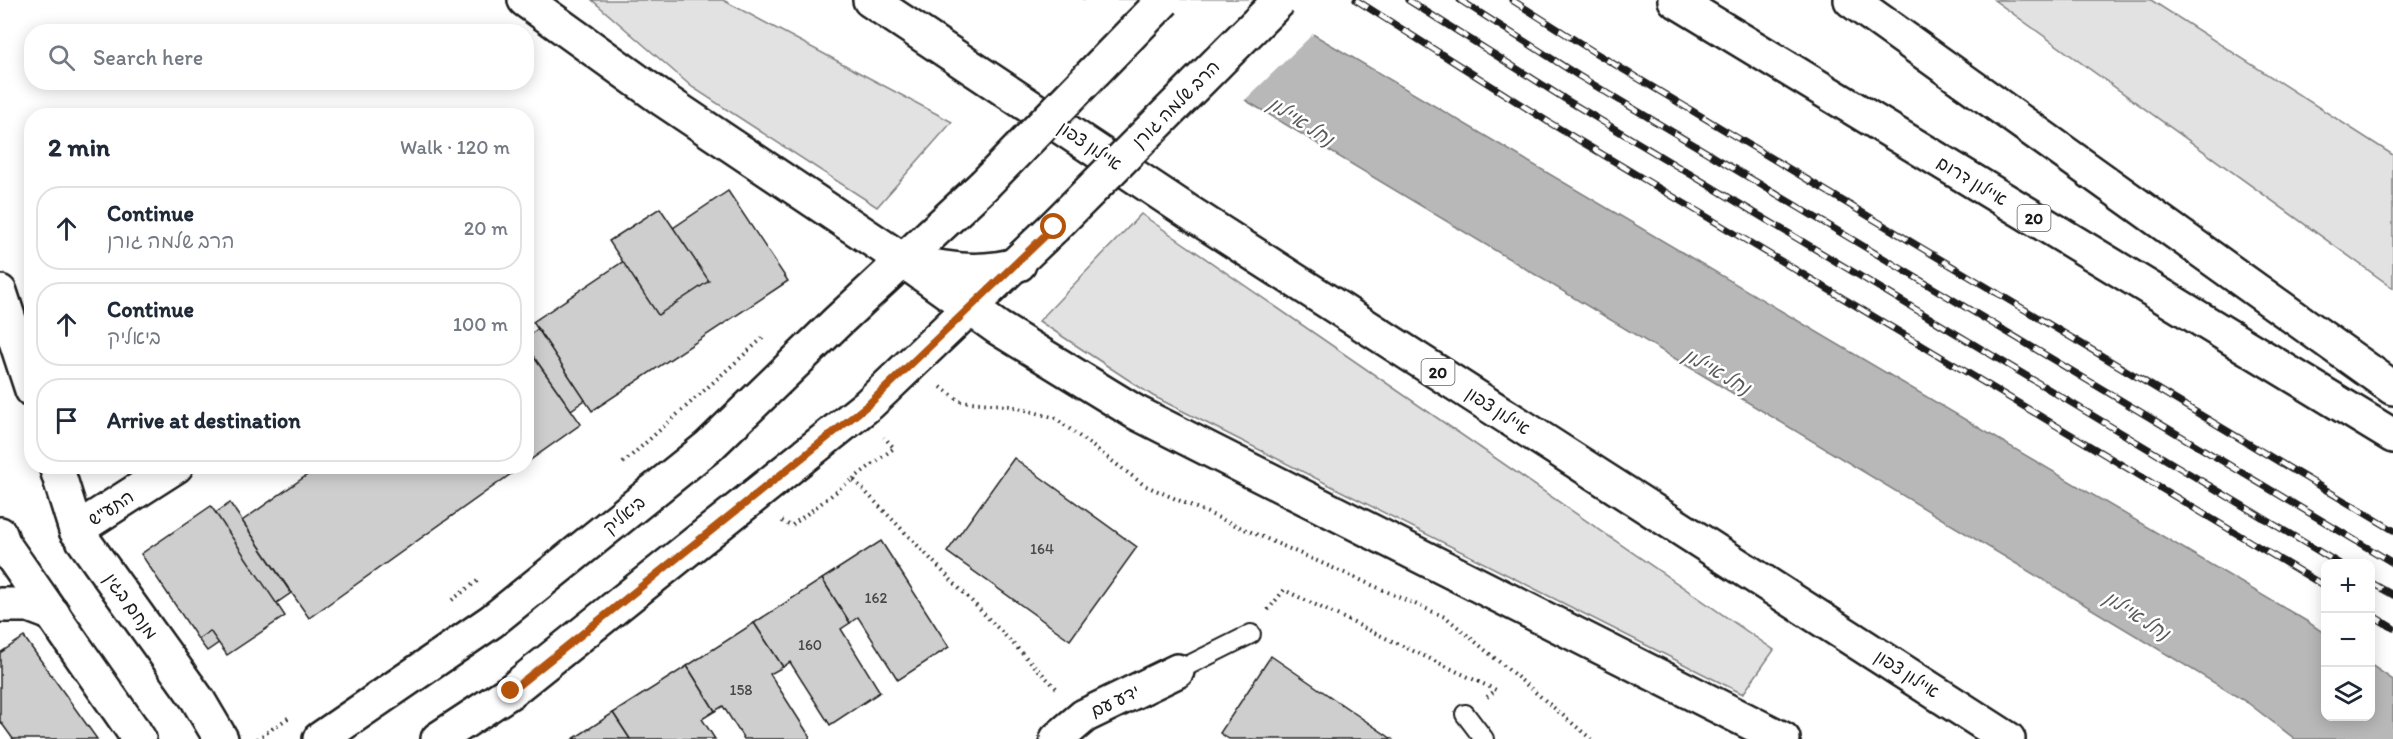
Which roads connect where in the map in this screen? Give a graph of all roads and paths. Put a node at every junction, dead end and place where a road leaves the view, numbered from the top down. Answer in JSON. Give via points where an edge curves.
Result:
{"nodes":[{"id":1,"x":525,"y":0,"type":"edge"},
{"id":2,"x":870,"y":0,"type":"edge"},
{"id":3,"x":1164,"y":0,"type":"edge"},
{"id":4,"x":1280,"y":0,"type":"edge"},
{"id":5,"x":1675,"y":0,"type":"edge"},
{"id":6,"x":1851,"y":0,"type":"edge"},
{"id":7,"x":903,"y":261,"type":"junction"},
{"id":8,"x":1019,"y":264,"type":"junction"},
{"id":9,"x":0,"y":292,"type":"edge"},
{"id":10,"x":971,"y":308,"type":"junction"},
{"id":11,"x":769,"y":332,"type":"dead end"},
{"id":12,"x":24,"y":366,"type":"edge"},
{"id":13,"x":2393,"y":388,"type":"edge"},
{"id":14,"x":960,"y":401,"type":"dead end"},
{"id":15,"x":2393,"y":436,"type":"edge"},
{"id":16,"x":894,"y":448,"type":"dead end"},
{"id":17,"x":614,"y":472,"type":"dead end"},
{"id":18,"x":58,"y":474,"type":"edge"},
{"id":19,"x":164,"y":474,"type":"edge"},
{"id":20,"x":853,"y":478,"type":"junction"},
{"id":21,"x":781,"y":520,"type":"dead end"},
{"id":22,"x":76,"y":530,"type":"junction"},
{"id":23,"x":0,"y":534,"type":"edge"},
{"id":24,"x":486,"y":575,"type":"dead end"},
{"id":25,"x":447,"y":603,"type":"dead end"},
{"id":26,"x":0,"y":605,"type":"edge"},
{"id":27,"x":53,"y":614,"type":"junction"},
{"id":28,"x":1251,"y":634,"type":"joint"},
{"id":29,"x":1177,"y":671,"type":"joint"},
{"id":30,"x":1465,"y":714,"type":"joint"},
{"id":31,"x":1084,"y":716,"type":"junction"},
{"id":32,"x":136,"y":736,"type":"edge"},
{"id":33,"x":221,"y":739,"type":"edge"},
{"id":34,"x":320,"y":739,"type":"edge"},
{"id":35,"x":438,"y":739,"type":"edge"},
{"id":36,"x":1057,"y":739,"type":"edge"},
{"id":37,"x":1484,"y":739,"type":"edge"},
{"id":38,"x":1591,"y":739,"type":"edge"},
{"id":39,"x":1783,"y":739,"type":"edge"},
{"id":40,"x":2008,"y":739,"type":"edge"}],
"edges":[{"from":1,"to":7,"type":"main road","via":[[664,100]]},
{"from":2,"to":40,"type":"main road","name":"איילון צפון","number":"20","via":[[1187,211]]},
{"from":3,"to":7,"type":"main road","bridge":true,"via":[[984,185]]},
{"from":4,"to":8,"type":"main road","name":"הרב שלמה גורן","bridge":true},
{"from":5,"to":15,"type":"main road","name":"איילון דרום","number":"20"},
{"from":6,"to":13,"type":"main road"},
{"from":7,"to":8,"type":"main road","via":[[969,272]]},
{"from":7,"to":10,"type":"main road"},
{"from":7,"to":34,"type":"main road","name":"ביאליק","via":[[709,446],[492,621]]},
{"from":8,"to":10,"type":"main road","name":"הרב שלמה גורן"},
{"from":9,"to":12,"type":"main road"},
{"from":10,"to":35,"type":"main road","via":[[869,404],[511,691]]},
{"from":10,"to":39,"type":"main road","via":[[1135,412]]},
{"from":11,"to":17,"type":"path"},
{"from":14,"to":38,"type":"path","via":[[1011,406],[1055,418],[1144,485],[1447,618]]},
{"from":16,"to":20,"type":"path"},
{"from":18,"to":22,"type":"main road","name":"מנחם בגין"},
{"from":19,"to":22,"type":"main road","name":"התע\"ש"},
{"from":20,"to":21,"type":"path","via":[[791,526]]},
{"from":20,"to":31,"type":"path"},
{"from":22,"to":33,"type":"main road","name":"מנחם בגין","via":[[198,700]]},
{"from":23,"to":27,"type":"main road"},
{"from":24,"to":25,"type":"path"},
{"from":26,"to":27,"type":"main road","via":[[28,605]]},
{"from":27,"to":32,"type":"main road"},
{"from":28,"to":29,"type":"lane"},
{"from":28,"to":30,"type":"path","via":[[1284,590],[1496,690]]},
{"from":29,"to":31,"type":"main road","name":"ידע עם"},
{"from":30,"to":37,"type":"lane"},
{"from":31,"to":36,"type":"main road","name":"ידע עם"}]}
